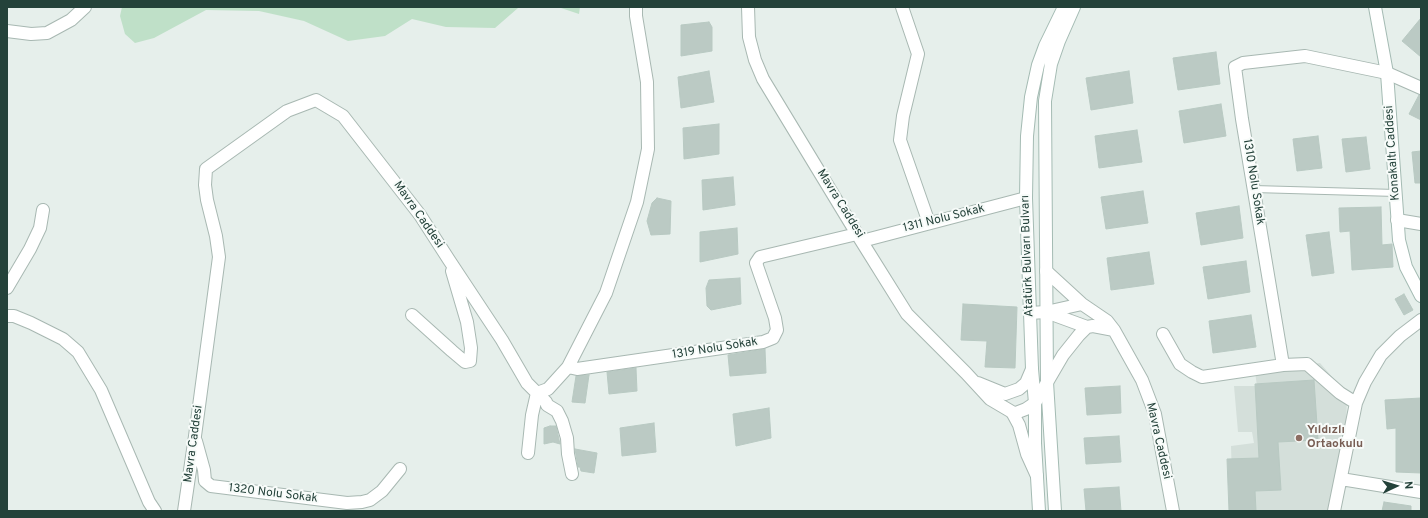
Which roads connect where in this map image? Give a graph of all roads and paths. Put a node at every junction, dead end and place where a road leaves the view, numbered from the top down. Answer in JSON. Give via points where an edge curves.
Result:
{"nodes":[{"id":1,"x":84,"y":7,"type":"edge"},
{"id":2,"x":636,"y":7,"type":"edge"},
{"id":3,"x":748,"y":7,"type":"edge"},
{"id":4,"x":902,"y":7,"type":"edge"},
{"id":5,"x":1064,"y":7,"type":"edge"},
{"id":6,"x":1074,"y":7,"type":"edge"},
{"id":7,"x":1375,"y":7,"type":"edge"},
{"id":8,"x":7,"y":31,"type":"edge"},
{"id":9,"x":1387,"y":73,"type":"junction"},
{"id":10,"x":1421,"y":88,"type":"edge"},
{"id":11,"x":1254,"y":189,"type":"junction"},
{"id":12,"x":1396,"y":193,"type":"junction"},
{"id":13,"x":1026,"y":198,"type":"junction"},
{"id":14,"x":43,"y":210,"type":"dead end"},
{"id":15,"x":1396,"y":220,"type":"junction"},
{"id":16,"x":929,"y":223,"type":"junction"},
{"id":17,"x":1421,"y":224,"type":"edge"},
{"id":18,"x":859,"y":237,"type":"junction"},
{"id":19,"x":448,"y":260,"type":"junction"},
{"id":20,"x":1046,"y":271,"type":"junction"},
{"id":21,"x":7,"y":288,"type":"edge"},
{"id":22,"x":1421,"y":296,"type":"edge"},
{"id":23,"x":1082,"y":304,"type":"junction"},
{"id":24,"x":1046,"y":312,"type":"junction"},
{"id":25,"x":1030,"y":313,"type":"junction"},
{"id":26,"x":412,"y":315,"type":"dead end"},
{"id":27,"x":7,"y":316,"type":"edge"},
{"id":28,"x":1421,"y":320,"type":"edge"},
{"id":29,"x":1087,"y":327,"type":"junction"},
{"id":30,"x":1114,"y":330,"type":"junction"},
{"id":31,"x":1163,"y":334,"type":"dead end"},
{"id":32,"x":1283,"y":365,"type":"junction"},
{"id":33,"x":568,"y":368,"type":"junction"},
{"id":34,"x":1032,"y":369,"type":"junction"},
{"id":35,"x":971,"y":380,"type":"junction"},
{"id":36,"x":1047,"y":382,"type":"junction"},
{"id":37,"x":537,"y":393,"type":"junction"},
{"id":38,"x":1035,"y":403,"type":"junction"},
{"id":39,"x":1356,"y":403,"type":"junction"},
{"id":40,"x":1012,"y":412,"type":"junction"},
{"id":41,"x":195,"y":436,"type":"junction"},
{"id":42,"x":528,"y":453,"type":"dead end"},
{"id":43,"x":400,"y":469,"type":"dead end"},
{"id":44,"x":572,"y":474,"type":"dead end"},
{"id":45,"x":1037,"y":476,"type":"junction"},
{"id":46,"x":1341,"y":478,"type":"junction"},
{"id":47,"x":1421,"y":492,"type":"edge"},
{"id":48,"x":155,"y":511,"type":"edge"},
{"id":49,"x":184,"y":511,"type":"edge"},
{"id":50,"x":1039,"y":511,"type":"edge"},
{"id":51,"x":1055,"y":511,"type":"edge"},
{"id":52,"x":1173,"y":511,"type":"edge"},
{"id":53,"x":1334,"y":511,"type":"edge"}],
"edges":[{"from":1,"to":8,"type":"street","via":[[71,20],[47,33]]},
{"from":2,"to":33,"type":"street","via":[[647,82],[648,149],[637,202],[606,292]]},
{"from":3,"to":18,"type":"street","name":"Mavra Caddesi","via":[[749,37],[763,79]]},
{"from":4,"to":16,"type":"street","via":[[918,54],[900,140]]},
{"from":5,"to":13,"type":"street","name":"Atatürk Bulvarı Bulvarı","via":[[1038,65],[1031,97],[1027,136]]},
{"from":6,"to":20,"type":"street","name":"Atatürk Bulvarı Bulvarı","via":[[1053,58],[1044,101]]},
{"from":7,"to":9,"type":"street","name":"Konakaltı Caddesi"},
{"from":9,"to":10,"type":"street"},
{"from":9,"to":11,"type":"street","name":"1310 Nolu Sokak","via":[[1305,56],[1243,63],[1235,67]]},
{"from":9,"to":12,"type":"street","name":"Konakaltı Caddesi"},
{"from":11,"to":12,"type":"lane"},
{"from":11,"to":32,"type":"street","name":"1310 Nolu Sokak"},
{"from":12,"to":15,"type":"street","name":"Konakaltı Caddesi"},
{"from":13,"to":16,"type":"street","name":"1311 Nolu Sokak"},
{"from":13,"to":25,"type":"street","name":"Atatürk Bulvarı Bulvarı"},
{"from":14,"to":21,"type":"street","via":[[40,228]]},
{"from":15,"to":17,"type":"street"},
{"from":15,"to":22,"type":"street","name":"Konakaltı Caddesi","via":[[1406,267]]},
{"from":16,"to":18,"type":"street","name":"1311 Nolu Sokak"},
{"from":18,"to":33,"type":"street","name":"1319 Nolu Sokak","via":[[760,257],[756,263],[778,330],[773,338],[763,342],[577,369]]},
{"from":18,"to":35,"type":"street","name":"Mavra Caddesi","via":[[907,314]]},
{"from":19,"to":26,"type":"street","via":[[466,322],[471,348],[470,361],[465,362],[456,355]]},
{"from":19,"to":37,"type":"street","name":"Mavra Caddesi","via":[[502,340],[527,383]]},
{"from":19,"to":41,"type":"street","name":"Mavra Caddesi","via":[[420,215],[343,116],[316,100],[287,111],[206,169],[207,200],[219,257]]},
{"from":20,"to":23,"type":"street","name":"Mavra Caddesi"},
{"from":20,"to":24,"type":"street","name":"Atatürk Bulvarı Bulvarı"},
{"from":23,"to":24,"type":"street"},
{"from":23,"to":30,"type":"street","name":"Mavra Caddesi","via":[[1102,317]]},
{"from":24,"to":25,"type":"street"},
{"from":24,"to":29,"type":"street"},
{"from":24,"to":36,"type":"street","name":"Atatürk Bulvarı Bulvarı"},
{"from":25,"to":34,"type":"street","name":"Atatürk Bulvarı Bulvarı"},
{"from":27,"to":48,"type":"street","via":[[14,316],[63,339],[78,352],[102,390]]},
{"from":28,"to":39,"type":"street","via":[[1400,336],[1381,356]]},
{"from":29,"to":30,"type":"street","via":[[1098,326]]},
{"from":29,"to":36,"type":"street","via":[[1063,354]]},
{"from":30,"to":52,"type":"street","name":"Mavra Caddesi","via":[[1142,380],[1155,414]]},
{"from":31,"to":32,"type":"street","via":[[1180,364],[1202,377]]},
{"from":32,"to":39,"type":"street","via":[[1307,364],[1340,393]]},
{"from":33,"to":37,"type":"street","via":[[548,389]]},
{"from":34,"to":35,"type":"street","name":"Mavra Caddesi","via":[[1026,383],[1019,389],[1004,394]]},
{"from":34,"to":38,"type":"street","name":"Atatürk Bulvarı Bulvarı"},
{"from":35,"to":40,"type":"street","name":"Mavra Caddesi","via":[[990,399]]},
{"from":36,"to":38,"type":"street"},
{"from":36,"to":51,"type":"street","name":"Atatürk Bulvarı Bulvarı"},
{"from":37,"to":42,"type":"street"},
{"from":37,"to":44,"type":"street","name":"Mavra Caddesi","via":[[547,405],[557,411],[562,421]]},
{"from":38,"to":40,"type":"street","via":[[1020,412]]},
{"from":38,"to":45,"type":"street","name":"Atatürk Bulvarı Bulvarı"},
{"from":39,"to":46,"type":"street"},
{"from":40,"to":45,"type":"street"},
{"from":41,"to":43,"type":"street","name":"1320 Nolu Sokak","via":[[205,481],[211,486],[347,503],[362,502],[370,500],[382,491]]},
{"from":41,"to":49,"type":"street","name":"Mavra Caddesi"},
{"from":45,"to":50,"type":"street","name":"Atatürk Bulvarı Bulvarı"},
{"from":46,"to":47,"type":"street"},
{"from":46,"to":53,"type":"street"}]}
